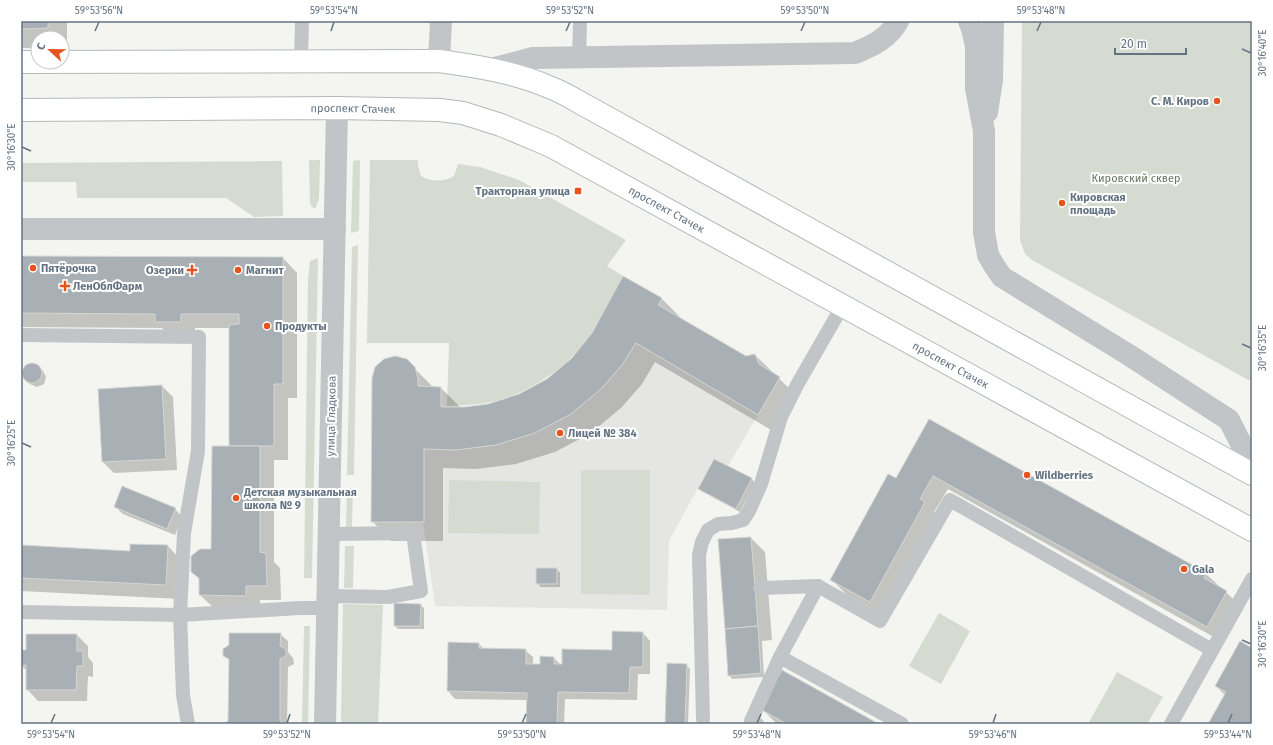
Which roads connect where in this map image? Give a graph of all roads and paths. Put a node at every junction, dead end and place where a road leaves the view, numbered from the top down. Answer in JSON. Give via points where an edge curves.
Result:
{"nodes":[{"id":1,"x":302,"y":21,"type":"edge"},
{"id":2,"x":441,"y":21,"type":"edge"},
{"id":3,"x":580,"y":21,"type":"edge"},
{"id":4,"x":898,"y":21,"type":"edge"},
{"id":5,"x":969,"y":21,"type":"edge"},
{"id":6,"x":993,"y":21,"type":"edge"},
{"id":7,"x":579,"y":58,"type":"junction"},
{"id":8,"x":301,"y":61,"type":"junction"},
{"id":9,"x":439,"y":61,"type":"junction"},
{"id":10,"x":21,"y":62,"type":"edge"},
{"id":11,"x":491,"y":69,"type":"junction"},
{"id":12,"x":337,"y":108,"type":"junction"},
{"id":13,"x":21,"y":110,"type":"edge"},
{"id":14,"x":984,"y":131,"type":"junction"},
{"id":15,"x":21,"y":229,"type":"edge"},
{"id":16,"x":335,"y":229,"type":"junction"},
{"id":17,"x":842,"y":305,"type":"junction"},
{"id":18,"x":21,"y":335,"type":"edge"},
{"id":19,"x":1252,"y":465,"type":"edge"},
{"id":20,"x":1252,"y":474,"type":"edge"},
{"id":21,"x":1252,"y":530,"type":"edge"},
{"id":22,"x":329,"y":534,"type":"junction"},
{"id":23,"x":1252,"y":579,"type":"edge"},
{"id":24,"x":818,"y":586,"type":"junction"},
{"id":25,"x":760,"y":588,"type":"dead end"},
{"id":26,"x":328,"y":602,"type":"junction"},
{"id":27,"x":21,"y":612,"type":"edge"},
{"id":28,"x":180,"y":615,"type":"junction"},
{"id":29,"x":1212,"y":650,"type":"junction"},
{"id":30,"x":780,"y":657,"type":"junction"},
{"id":31,"x":703,"y":719,"type":"dead end"},
{"id":32,"x":188,"y":724,"type":"edge"},
{"id":33,"x":325,"y":724,"type":"edge"},
{"id":34,"x":757,"y":724,"type":"edge"},
{"id":35,"x":902,"y":724,"type":"edge"},
{"id":36,"x":1171,"y":724,"type":"edge"}],
"edges":[{"from":1,"to":8,"type":"lane"},
{"from":2,"to":9,"type":"street"},
{"from":3,"to":7,"type":"lane"},
{"from":4,"to":7,"type":"street","via":[[894,28],[874,45],[856,53]]},
{"from":5,"to":14,"type":"street","via":[[976,46],[976,88]]},
{"from":6,"to":14,"type":"street","via":[[992,80]]},
{"from":7,"to":11,"type":"street","via":[[533,58]]},
{"from":8,"to":9,"type":"main road"},
{"from":8,"to":10,"type":"main road"},
{"from":9,"to":11,"type":"main road"},
{"from":11,"to":20,"type":"main road","via":[[522,76],[556,90]]},
{"from":12,"to":13,"type":"main road","name":"проспект Стачек"},
{"from":12,"to":16,"type":"street","name":"улица Гладкова"},
{"from":12,"to":17,"type":"main road","name":"проспект Стачек","via":[[440,110],[463,113],[501,125],[551,146]]},
{"from":14,"to":19,"type":"street","via":[[984,232],[988,255],[1002,277],[1229,420]]},
{"from":15,"to":16,"type":"street"},
{"from":16,"to":22,"type":"street","name":"улица Гладкова"},
{"from":17,"to":21,"type":"main road","name":"проспект Стачек"},
{"from":17,"to":31,"type":"lane","via":[[781,417],[761,484],[749,511],[743,520],[718,524],[708,530],[702,542],[699,555]]},
{"from":18,"to":28,"type":"lane","via":[[199,337],[198,451],[184,533]]},
{"from":22,"to":26,"type":"street","name":"улица Гладкова"},
{"from":22,"to":26,"type":"lane","via":[[413,533],[421,591],[388,597]]},
{"from":23,"to":29,"type":"lane"},
{"from":24,"to":25,"type":"lane"},
{"from":24,"to":29,"type":"lane","via":[[880,621],[950,500]]},
{"from":24,"to":30,"type":"lane"},
{"from":26,"to":28,"type":"lane","via":[[300,608]]},
{"from":26,"to":33,"type":"street","name":"улица Гладкова"},
{"from":27,"to":28,"type":"lane"},
{"from":28,"to":32,"type":"lane","via":[[183,695]]},
{"from":29,"to":36,"type":"lane"},
{"from":30,"to":34,"type":"lane","via":[[751,721]]},
{"from":30,"to":35,"type":"lane"}]}
